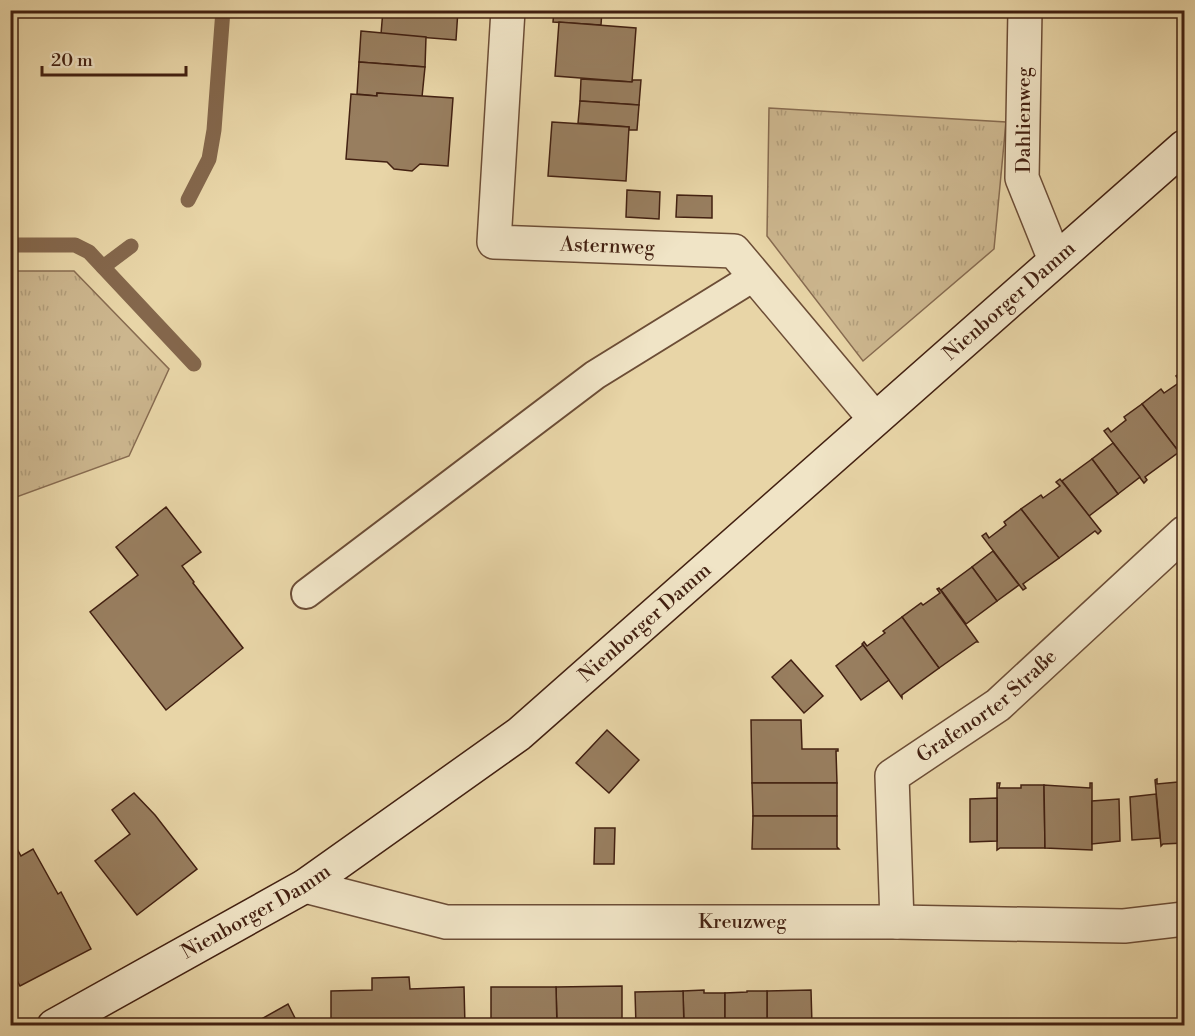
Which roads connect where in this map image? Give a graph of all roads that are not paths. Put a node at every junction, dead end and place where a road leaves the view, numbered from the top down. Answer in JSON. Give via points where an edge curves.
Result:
{"nodes":[{"id":1,"x":508,"y":10,"type":"edge"},
{"id":2,"x":1025,"y":10,"type":"edge"},
{"id":3,"x":1185,"y":147,"type":"edge"},
{"id":4,"x":1055,"y":260,"type":"junction"},
{"id":5,"x":755,"y":276,"type":"junction"},
{"id":6,"x":875,"y":419,"type":"junction"},
{"id":7,"x":1185,"y":533,"type":"edge"},
{"id":8,"x":306,"y":594,"type":"dead end"},
{"id":9,"x":304,"y":886,"type":"junction"},
{"id":10,"x":1185,"y":920,"type":"edge"},
{"id":11,"x":897,"y":922,"type":"junction"},
{"id":12,"x":74,"y":1020,"type":"edge"}],
"edges":[{"from":1,"to":5,"type":"street","name":"Asternweg","via":[[494,242],[734,251]]},
{"from":2,"to":4,"type":"street","name":"Dahlienweg","via":[[1022,178]]},
{"from":3,"to":4,"type":"street","name":"Nienborger Damm"},
{"from":4,"to":6,"type":"street","name":"Nienborger Damm"},
{"from":5,"to":6,"type":"street","name":"Asternweg"},
{"from":5,"to":8,"type":"lane","via":[[595,375]]},
{"from":6,"to":9,"type":"street","name":"Nienborger Damm","via":[[519,734]]},
{"from":7,"to":11,"type":"street","name":"Grafenorter Straße","via":[[998,705],[892,776]]},
{"from":9,"to":11,"type":"street","name":"Kreuzweg","via":[[446,922]]},
{"from":9,"to":12,"type":"street","name":"Nienborger Damm"},
{"from":10,"to":11,"type":"street","name":"Kreuzweg","via":[[1124,926]]}]}
